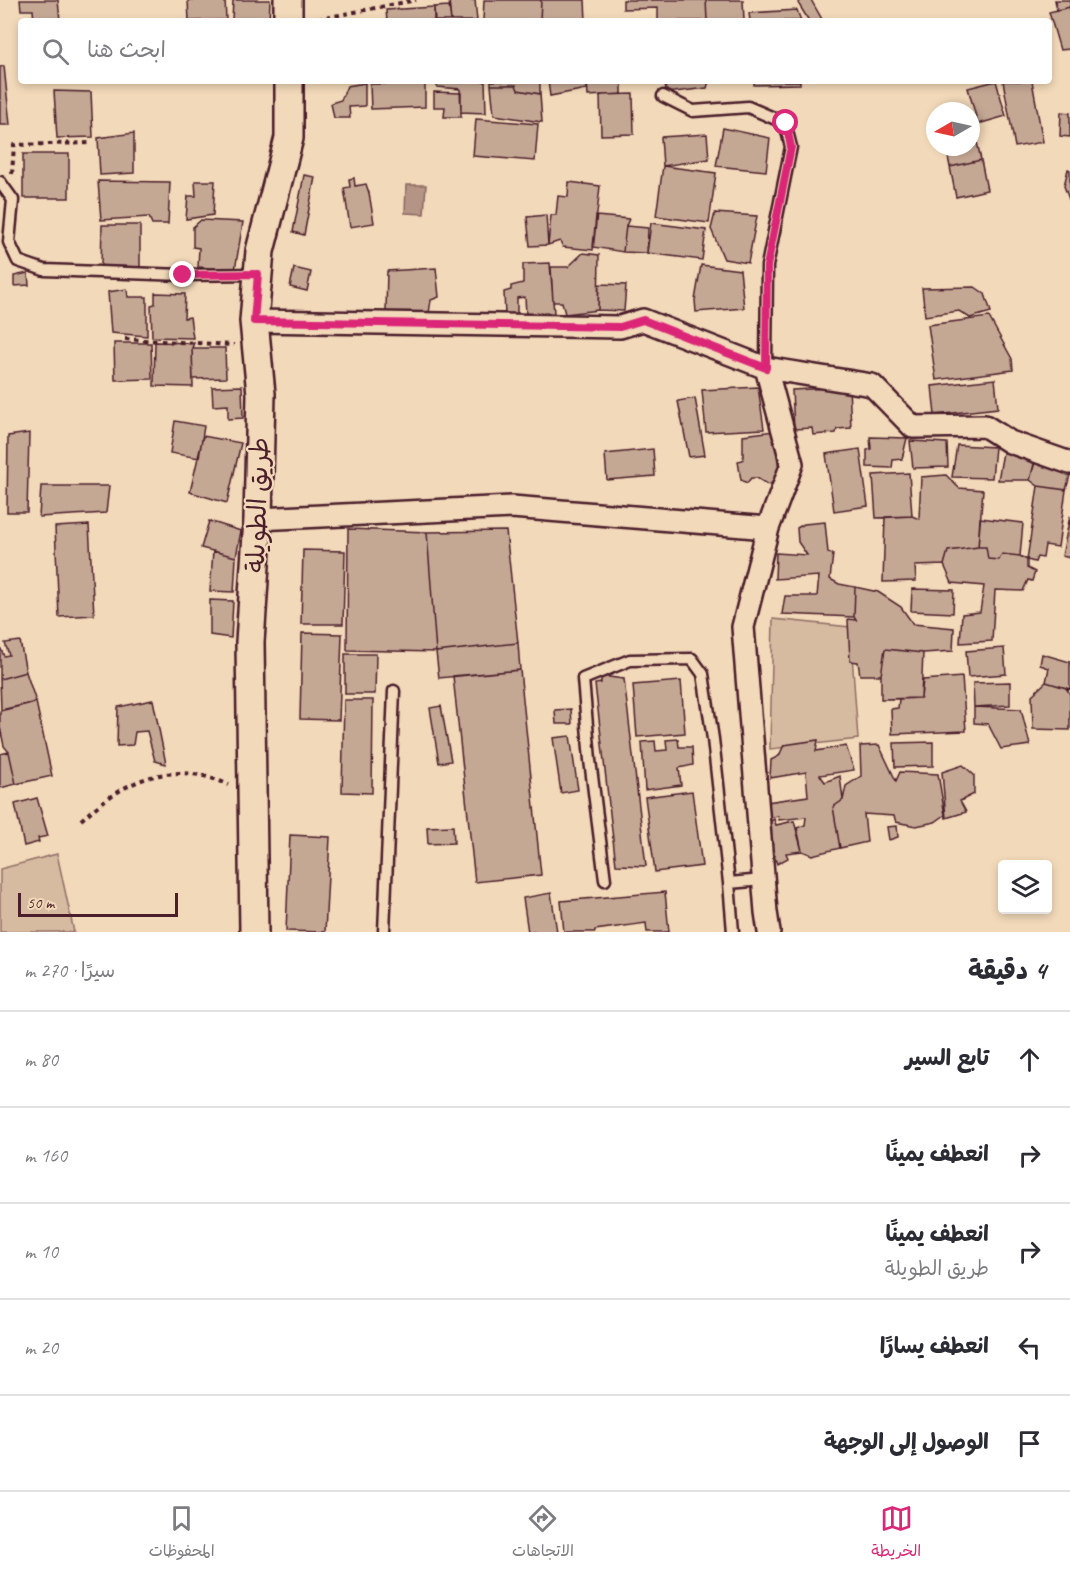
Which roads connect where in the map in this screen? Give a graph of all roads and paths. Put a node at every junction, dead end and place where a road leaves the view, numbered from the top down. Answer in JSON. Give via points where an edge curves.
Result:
{"nodes":[{"id":1,"x":288,"y":0,"type":"edge"},
{"id":2,"x":416,"y":0,"type":"edge"},
{"id":3,"x":288,"y":18,"type":"edge"},
{"id":4,"x":324,"y":18,"type":"edge"},
{"id":5,"x":288,"y":84,"type":"edge"},
{"id":6,"x":663,"y":96,"type":"dead end"},
{"id":7,"x":89,"y":143,"type":"dead end"},
{"id":8,"x":0,"y":182,"type":"edge"},
{"id":9,"x":10,"y":195,"type":"junction"},
{"id":10,"x":258,"y":274,"type":"junction"},
{"id":11,"x":255,"y":333,"type":"junction"},
{"id":12,"x":125,"y":339,"type":"dead end"},
{"id":13,"x":766,"y":368,"type":"junction"},
{"id":14,"x":1070,"y":463,"type":"edge"},
{"id":15,"x":258,"y":519,"type":"junction"},
{"id":16,"x":768,"y":528,"type":"junction"},
{"id":17,"x":394,"y":691,"type":"dead end"},
{"id":18,"x":252,"y":796,"type":"junction"},
{"id":19,"x":81,"y":820,"type":"dead end"},
{"id":20,"x":605,"y":880,"type":"dead end"},
{"id":21,"x":763,"y":880,"type":"junction"},
{"id":22,"x":729,"y":883,"type":"junction"},
{"id":23,"x":254,"y":932,"type":"edge"},
{"id":24,"x":384,"y":932,"type":"edge"},
{"id":25,"x":733,"y":932,"type":"edge"},
{"id":26,"x":769,"y":932,"type":"edge"}],
"edges":[{"from":1,"to":3,"type":"street"},
{"from":2,"to":4,"type":"path"},
{"from":5,"to":10,"type":"street","name":"طريق الطويلة","via":[[289,138],[260,251]]},
{"from":6,"to":13,"type":"lane","via":[[693,111],[748,108],[786,123],[791,147],[767,266]]},
{"from":7,"to":9,"type":"path","via":[[14,145]]},
{"from":8,"to":9,"type":"lane"},
{"from":9,"to":10,"type":"lane","via":[[13,200],[9,242],[18,261],[44,270]]},
{"from":10,"to":11,"type":"street","name":"طريق الطويلة"},
{"from":11,"to":12,"type":"path"},
{"from":11,"to":13,"type":"street","via":[[620,327],[643,320]]},
{"from":11,"to":15,"type":"street","name":"طريق الطويلة","via":[[261,394]]},
{"from":13,"to":14,"type":"street","via":[[872,385],[913,427],[985,426],[1010,442]]},
{"from":13,"to":16,"type":"street","via":[[792,464]]},
{"from":15,"to":16,"type":"street","via":[[512,507]]},
{"from":15,"to":18,"type":"street","name":"طريق الطويلة","via":[[250,642]]},
{"from":16,"to":21,"type":"street","via":[[743,627]]},
{"from":17,"to":24,"type":"lane"},
{"from":18,"to":19,"type":"path","via":[[222,781],[190,772],[156,774],[126,786]]},
{"from":18,"to":23,"type":"street","name":"طريق الطويلة"},
{"from":20,"to":22,"type":"lane","via":[[583,680],[630,660],[692,659],[703,674]]},
{"from":21,"to":22,"type":"lane"},
{"from":21,"to":26,"type":"street"},
{"from":22,"to":25,"type":"lane"}]}
